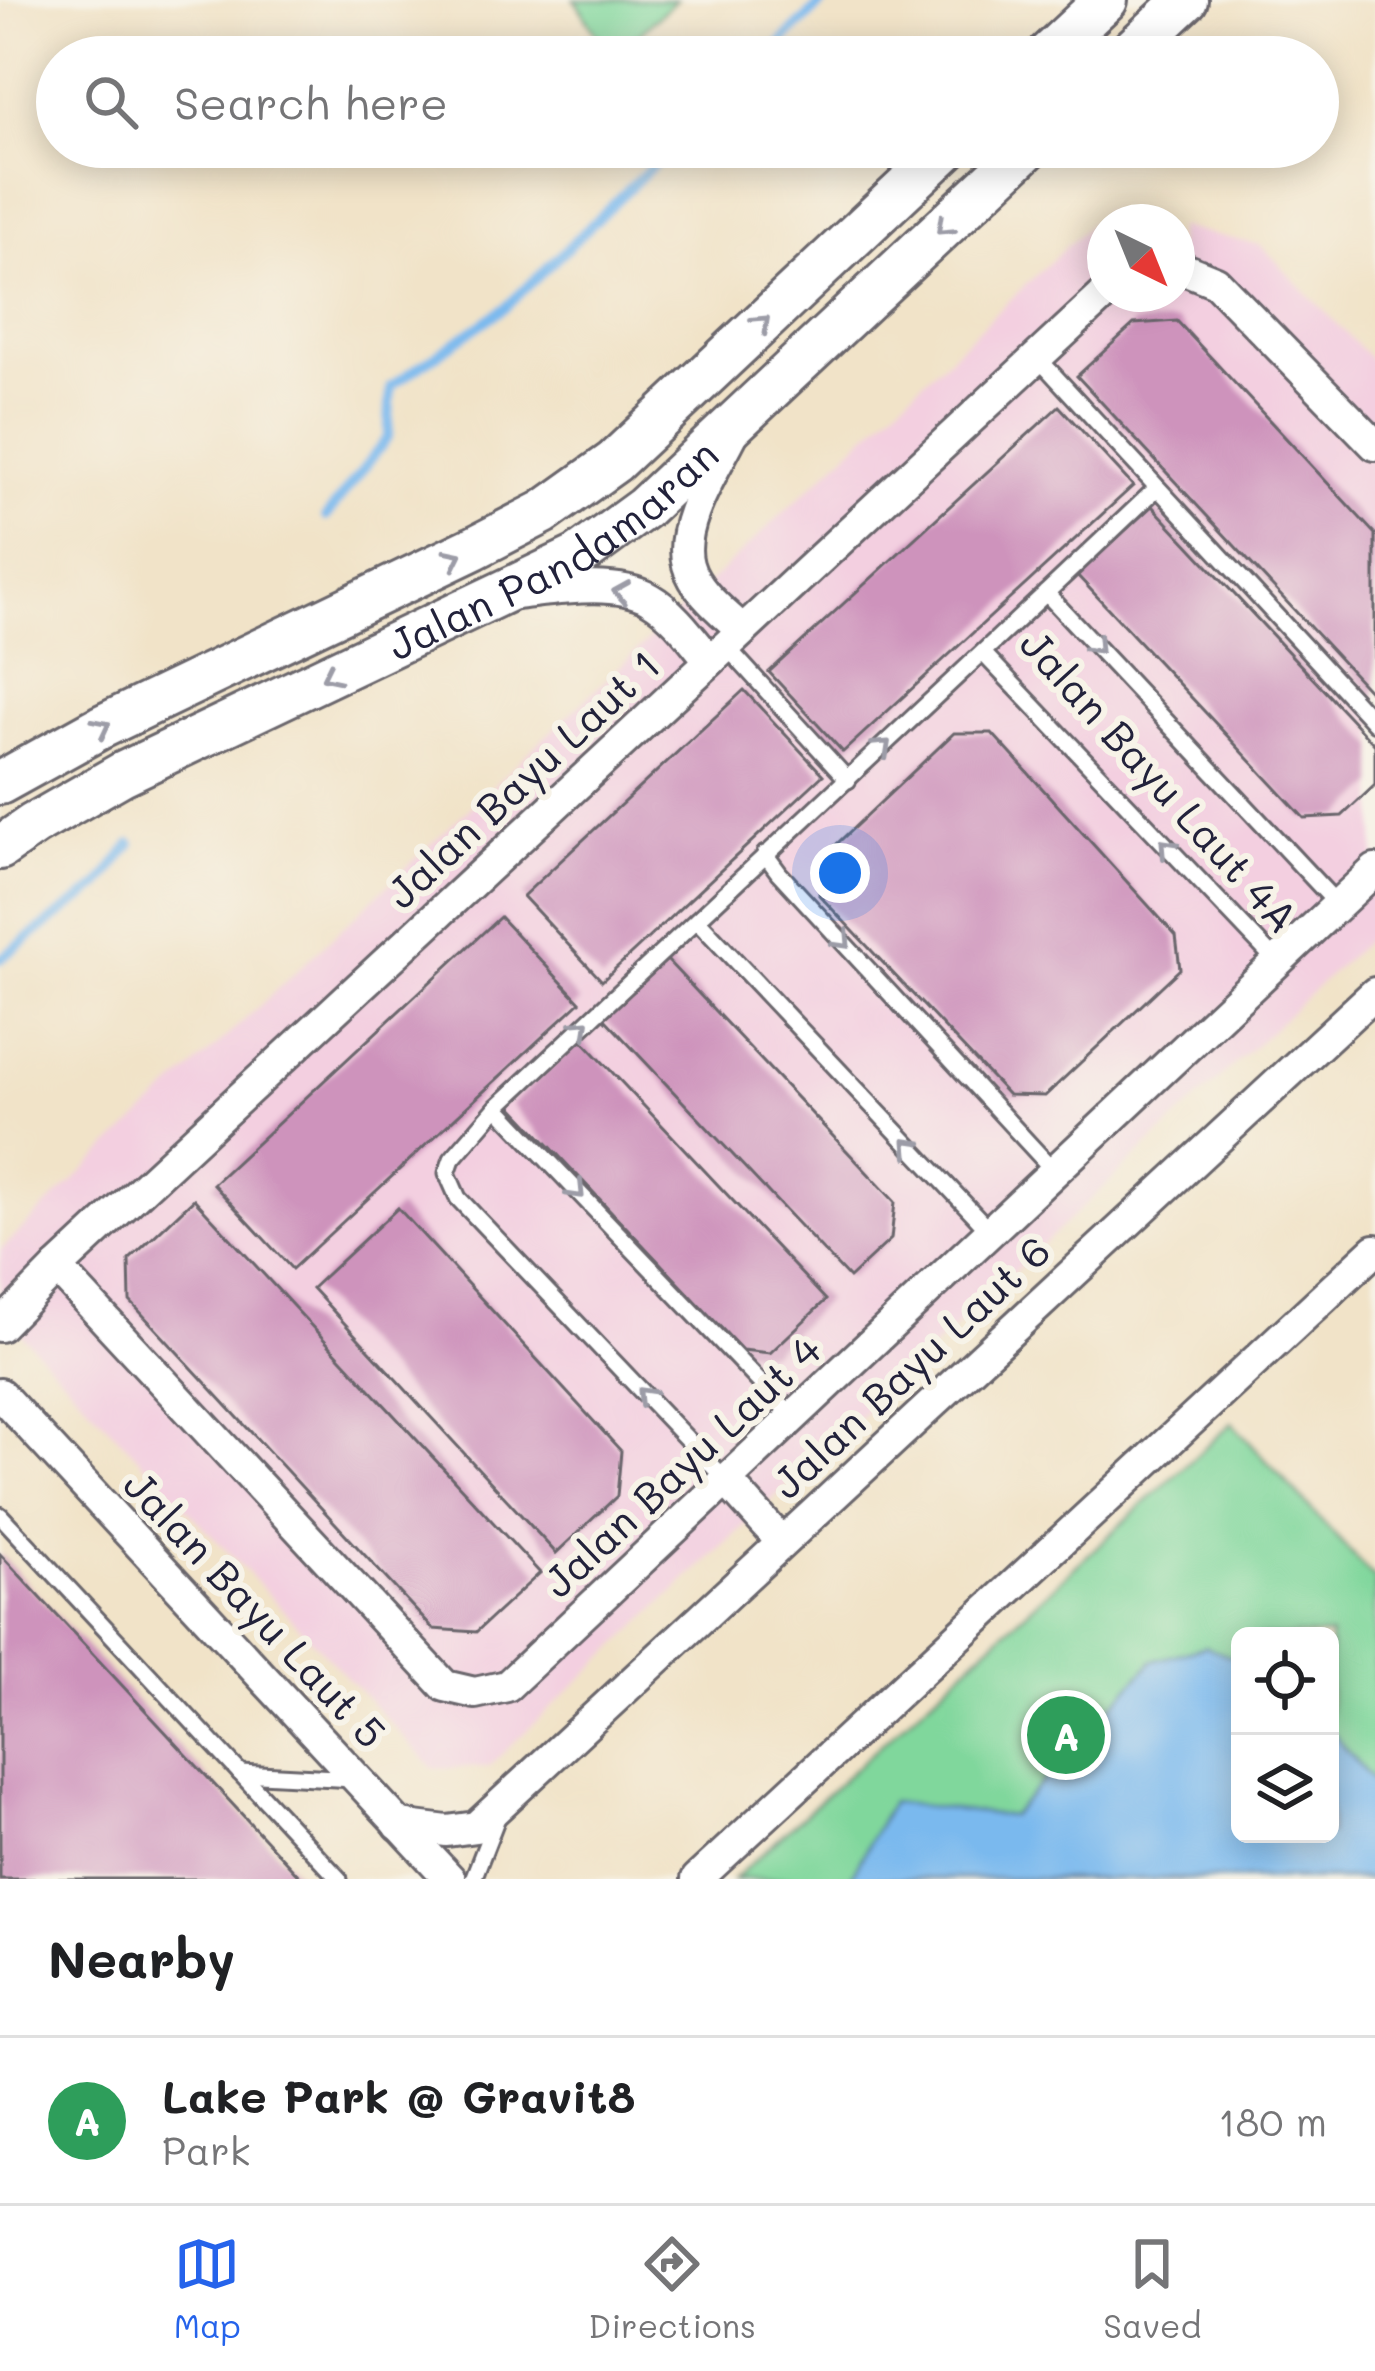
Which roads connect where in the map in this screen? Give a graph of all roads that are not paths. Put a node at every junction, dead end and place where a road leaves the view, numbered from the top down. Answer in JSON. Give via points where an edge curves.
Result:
{"nodes":[{"id":1,"x":1106,"y":0,"type":"edge"},
{"id":2,"x":1186,"y":0,"type":"edge"},
{"id":3,"x":1067,"y":36,"type":"edge"},
{"id":4,"x":1147,"y":36,"type":"edge"},
{"id":5,"x":927,"y":168,"type":"edge"},
{"id":6,"x":1007,"y":168,"type":"edge"},
{"id":7,"x":1195,"y":273,"type":"edge"},
{"id":8,"x":1087,"y":311,"type":"edge"},
{"id":9,"x":1037,"y":357,"type":"junction"},
{"id":10,"x":738,"y":422,"type":"junction"},
{"id":11,"x":1375,"y":445,"type":"edge"},
{"id":12,"x":1156,"y":488,"type":"junction"},
{"id":13,"x":1046,"y":593,"type":"junction"},
{"id":14,"x":495,"y":596,"type":"junction"},
{"id":15,"x":726,"y":646,"type":"junction"},
{"id":16,"x":984,"y":653,"type":"junction"},
{"id":17,"x":1375,"y":723,"type":"edge"},
{"id":18,"x":848,"y":780,"type":"junction"},
{"id":19,"x":0,"y":784,"type":"edge"},
{"id":20,"x":0,"y":848,"type":"edge"},
{"id":21,"x":765,"y":854,"type":"junction"},
{"id":22,"x":1375,"y":870,"type":"edge"},
{"id":23,"x":1338,"y":905,"type":"junction"},
{"id":24,"x":697,"y":920,"type":"junction"},
{"id":25,"x":1276,"y":962,"type":"junction"},
{"id":26,"x":1375,"y":993,"type":"edge"},
{"id":27,"x":497,"y":1107,"type":"junction"},
{"id":28,"x":1054,"y":1171,"type":"junction"},
{"id":29,"x":990,"y":1232,"type":"junction"},
{"id":30,"x":1375,"y":1250,"type":"edge"},
{"id":31,"x":56,"y":1268,"type":"junction"},
{"id":32,"x":0,"y":1326,"type":"edge"},
{"id":33,"x":0,"y":1394,"type":"edge"},
{"id":34,"x":793,"y":1417,"type":"junction"},
{"id":35,"x":726,"y":1480,"type":"junction"},
{"id":36,"x":0,"y":1514,"type":"edge"},
{"id":37,"x":782,"y":1542,"type":"junction"},
{"id":38,"x":240,"y":1773,"type":"junction"},
{"id":39,"x":357,"y":1779,"type":"junction"},
{"id":40,"x":503,"y":1802,"type":"junction"},
{"id":41,"x":399,"y":1825,"type":"junction"},
{"id":42,"x":339,"y":1879,"type":"edge"},
{"id":43,"x":450,"y":1879,"type":"edge"},
{"id":44,"x":473,"y":1879,"type":"edge"},
{"id":45,"x":697,"y":1879,"type":"edge"}],
"edges":[{"from":1,"to":3,"type":"main road"},
{"from":2,"to":4,"type":"main road"},
{"from":19,"to":5,"type":"main road","name":"Jalan Pandamaran","one_way":true,"via":[[544,512],[614,462]]},
{"from":6,"to":10,"type":"main road","name":"Jalan Pandamaran","one_way":true},
{"from":7,"to":11,"type":"street","via":[[1216,282]]},
{"from":8,"to":9,"type":"street","name":"Jalan Bayu Laut 1"},
{"from":9,"to":12,"type":"lane"},
{"from":9,"to":15,"type":"street","name":"Jalan Bayu Laut 1"},
{"from":10,"to":14,"type":"main road","name":"Jalan Pandamaran","via":[[577,557]]},
{"from":10,"to":15,"type":"street","via":[[686,531],[688,568]]},
{"from":12,"to":13,"type":"lane"},
{"from":12,"to":17,"type":"lane"},
{"from":13,"to":16,"type":"lane","name":"Jalan Bayu Laut 4A"},
{"from":13,"to":23,"type":"lane","name":"Jalan Bayu Laut 4A","one_way":true},
{"from":15,"to":14,"type":"street","one_way":true,"via":[[680,625],[646,596],[591,587]]},
{"from":14,"to":20,"type":"main road","name":"Jalan Pandamaran","one_way":true,"via":[[122,775]]},
{"from":15,"to":18,"type":"lane"},
{"from":15,"to":31,"type":"street","name":"Jalan Bayu Laut 1"},
{"from":18,"to":16,"type":"lane","one_way":true},
{"from":25,"to":16,"type":"lane","name":"Jalan Bayu Laut 4A","one_way":true},
{"from":18,"to":21,"type":"lane"},
{"from":21,"to":24,"type":"lane"},
{"from":21,"to":28,"type":"lane","one_way":true},
{"from":22,"to":23,"type":"street","name":"Jalan Bayu Laut 4"},
{"from":23,"to":25,"type":"street","name":"Jalan Bayu Laut 4"},
{"from":27,"to":24,"type":"lane","one_way":true},
{"from":29,"to":24,"type":"lane","one_way":true},
{"from":25,"to":28,"type":"street","name":"Jalan Bayu Laut 4"},
{"from":26,"to":37,"type":"street","name":"Jalan Bayu Laut 6"},
{"from":27,"to":34,"type":"lane","one_way":true},
{"from":35,"to":27,"type":"lane","one_way":true,"via":[[458,1198],[447,1173],[452,1159]]},
{"from":28,"to":29,"type":"street","name":"Jalan Bayu Laut 4"},
{"from":29,"to":34,"type":"street","name":"Jalan Bayu Laut 4"},
{"from":30,"to":45,"type":"street"},
{"from":31,"to":32,"type":"street","name":"Jalan Bayu Laut 1"},
{"from":31,"to":35,"type":"street","name":"Jalan Bayu Laut 4","via":[[445,1686],[476,1693],[508,1686]]},
{"from":33,"to":39,"type":"street","name":"Jalan Bayu Laut 5"},
{"from":34,"to":35,"type":"street","name":"Jalan Bayu Laut 4"},
{"from":35,"to":37,"type":"street"},
{"from":36,"to":38,"type":"lane"},
{"from":37,"to":40,"type":"street","name":"Jalan Bayu Laut 6"},
{"from":38,"to":39,"type":"lane"},
{"from":38,"to":42,"type":"lane"},
{"from":39,"to":41,"type":"street","name":"Jalan Bayu Laut 5"},
{"from":40,"to":41,"type":"street","name":"Jalan Bayu Laut 6","via":[[476,1827]]},
{"from":40,"to":44,"type":"lane","name":"Jalan Bayu Laut 6"},
{"from":41,"to":43,"type":"street","name":"Jalan Bayu Laut 5"}]}
